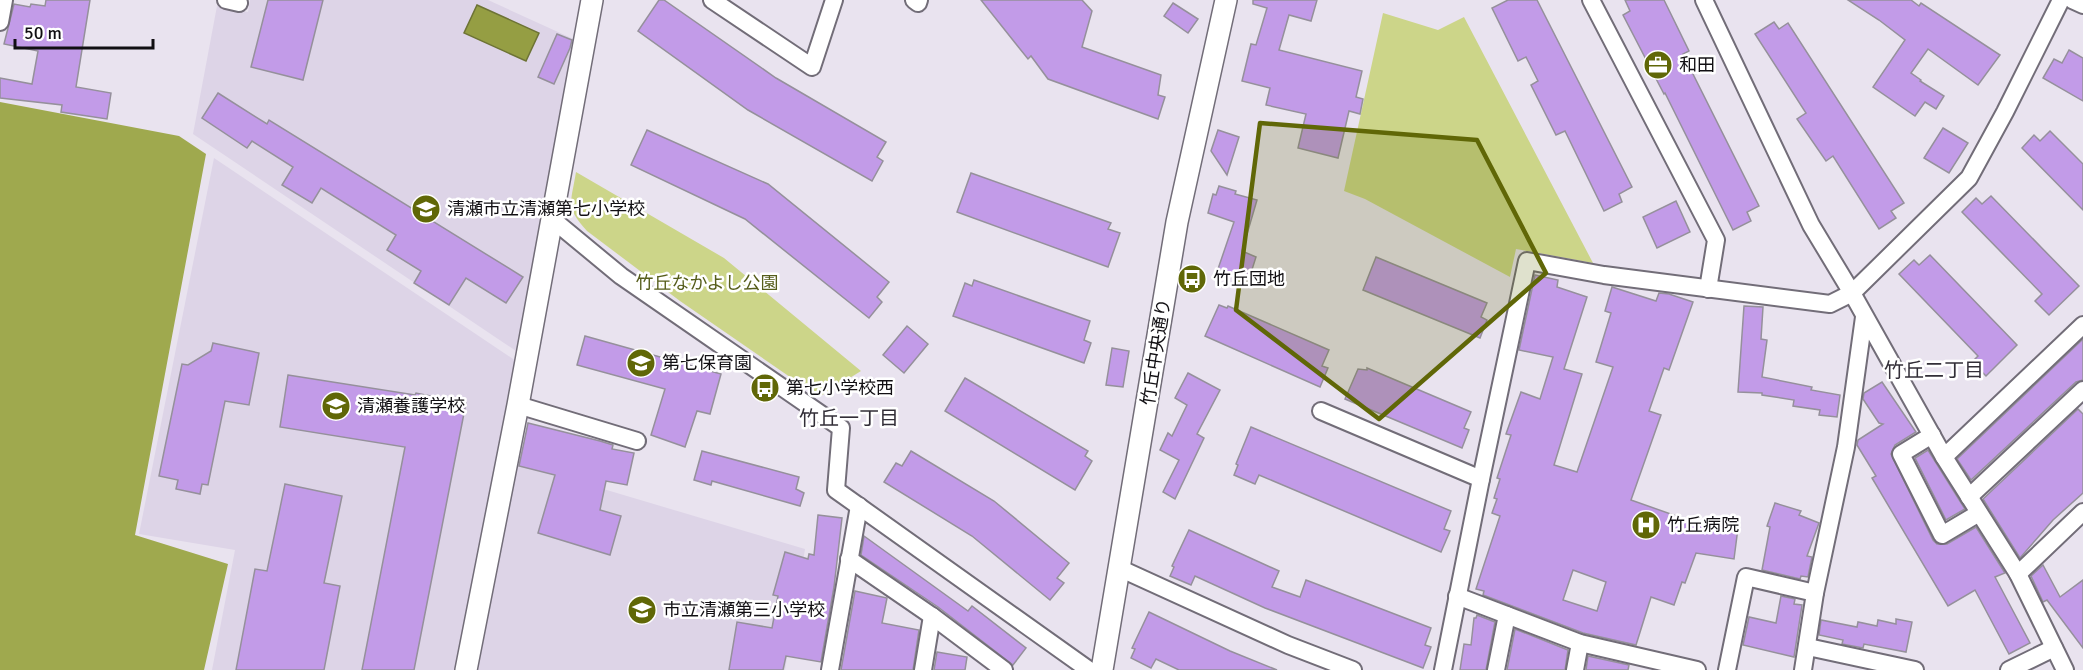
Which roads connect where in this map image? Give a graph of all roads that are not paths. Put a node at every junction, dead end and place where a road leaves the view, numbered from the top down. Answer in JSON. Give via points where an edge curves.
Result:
{"nodes":[{"id":1,"x":4,"y":0,"type":"edge"},
{"id":2,"x":592,"y":0,"type":"edge"},
{"id":3,"x":712,"y":0,"type":"edge"},
{"id":4,"x":834,"y":0,"type":"edge"},
{"id":5,"x":914,"y":0,"type":"edge"},
{"id":6,"x":919,"y":0,"type":"edge"},
{"id":7,"x":1226,"y":0,"type":"edge"},
{"id":8,"x":1591,"y":0,"type":"edge"},
{"id":9,"x":1704,"y":0,"type":"edge"},
{"id":10,"x":2061,"y":0,"type":"edge"},
{"id":11,"x":2072,"y":0,"type":"edge"},
{"id":12,"x":2083,"y":5,"type":"edge"},
{"id":13,"x":0,"y":22,"type":"edge"},
{"id":14,"x":552,"y":219,"type":"junction"},
{"id":15,"x":1708,"y":289,"type":"junction"},
{"id":16,"x":1852,"y":293,"type":"junction"},
{"id":17,"x":1864,"y":317,"type":"junction"},
{"id":18,"x":2083,"y":325,"type":"edge"},
{"id":19,"x":2083,"y":390,"type":"edge"},
{"id":20,"x":518,"y":405,"type":"junction"},
{"id":21,"x":1321,"y":411,"type":"dead end"},
{"id":22,"x":1932,"y":435,"type":"junction"},
{"id":23,"x":637,"y":441,"type":"dead end"},
{"id":24,"x":1944,"y":457,"type":"junction"},
{"id":25,"x":1481,"y":479,"type":"junction"},
{"id":26,"x":1969,"y":497,"type":"junction"},
{"id":27,"x":858,"y":506,"type":"junction"},
{"id":28,"x":2083,"y":512,"type":"edge"},
{"id":29,"x":1980,"y":513,"type":"junction"},
{"id":30,"x":849,"y":559,"type":"junction"},
{"id":31,"x":1119,"y":568,"type":"junction"},
{"id":32,"x":2018,"y":574,"type":"junction"},
{"id":33,"x":1815,"y":593,"type":"junction"},
{"id":34,"x":1457,"y":596,"type":"junction"},
{"id":35,"x":1507,"y":615,"type":"junction"},
{"id":36,"x":932,"y":616,"type":"junction"},
{"id":37,"x":1580,"y":643,"type":"junction"},
{"id":38,"x":1808,"y":647,"type":"junction"},
{"id":39,"x":2054,"y":648,"type":"junction"},
{"id":40,"x":1655,"y":665,"type":"edge"},
{"id":41,"x":466,"y":670,"type":"edge"},
{"id":42,"x":830,"y":670,"type":"edge"},
{"id":43,"x":923,"y":670,"type":"edge"},
{"id":44,"x":1004,"y":670,"type":"edge"},
{"id":45,"x":1089,"y":670,"type":"edge"},
{"id":46,"x":1102,"y":670,"type":"edge"},
{"id":47,"x":1353,"y":670,"type":"edge"},
{"id":48,"x":1443,"y":670,"type":"edge"},
{"id":49,"x":1497,"y":670,"type":"edge"},
{"id":50,"x":1575,"y":670,"type":"edge"},
{"id":51,"x":1697,"y":670,"type":"edge"},
{"id":52,"x":1727,"y":670,"type":"edge"},
{"id":53,"x":1803,"y":670,"type":"edge"},
{"id":54,"x":1915,"y":670,"type":"edge"},
{"id":55,"x":2009,"y":670,"type":"edge"},
{"id":56,"x":2065,"y":670,"type":"edge"}],
"edges":[{"from":1,"to":13,"type":"street"},
{"from":2,"to":14,"type":"street"},
{"from":3,"to":4,"type":"street","via":[[812,67]]},
{"from":5,"to":6,"type":"street"},
{"from":7,"to":31,"type":"street","name":"竹丘中央通り","via":[[1177,222]]},
{"from":8,"to":15,"type":"street","via":[[1716,240]]},
{"from":9,"to":16,"type":"street","via":[[1811,225]]},
{"from":10,"to":16,"type":"street","via":[[1969,178]]},
{"from":11,"to":12,"type":"street"},
{"from":14,"to":20,"type":"street"},
{"from":14,"to":27,"type":"street","via":[[621,276],[841,428],[836,490]]},
{"from":15,"to":16,"type":"street","via":[[1830,304]]},
{"from":15,"to":25,"type":"street","via":[[1527,261]]},
{"from":16,"to":17,"type":"street"},
{"from":17,"to":22,"type":"street"},
{"from":17,"to":33,"type":"street","via":[[1846,447]]},
{"from":18,"to":24,"type":"street"},
{"from":19,"to":26,"type":"street"},
{"from":20,"to":23,"type":"street"},
{"from":20,"to":41,"type":"street"},
{"from":21,"to":25,"type":"street"},
{"from":22,"to":24,"type":"street"},
{"from":22,"to":29,"type":"street","via":[[1901,454],[1942,536]]},
{"from":24,"to":26,"type":"street"},
{"from":25,"to":34,"type":"street"},
{"from":26,"to":29,"type":"street"},
{"from":27,"to":30,"type":"street"},
{"from":27,"to":45,"type":"street"},
{"from":28,"to":32,"type":"street"},
{"from":29,"to":32,"type":"street"},
{"from":30,"to":36,"type":"street"},
{"from":30,"to":42,"type":"street"},
{"from":31,"to":46,"type":"street","name":"竹丘中央通り"},
{"from":31,"to":47,"type":"street"},
{"from":32,"to":39,"type":"street"},
{"from":33,"to":38,"type":"street"},
{"from":33,"to":52,"type":"street","via":[[1746,577]]},
{"from":34,"to":35,"type":"street"},
{"from":34,"to":48,"type":"street"},
{"from":35,"to":37,"type":"street"},
{"from":35,"to":49,"type":"street"},
{"from":36,"to":43,"type":"street"},
{"from":36,"to":44,"type":"street"},
{"from":37,"to":40,"type":"street"},
{"from":37,"to":50,"type":"street"},
{"from":38,"to":53,"type":"street"},
{"from":38,"to":54,"type":"street"},
{"from":39,"to":55,"type":"street"},
{"from":39,"to":56,"type":"street"},
{"from":40,"to":51,"type":"street"}]}
